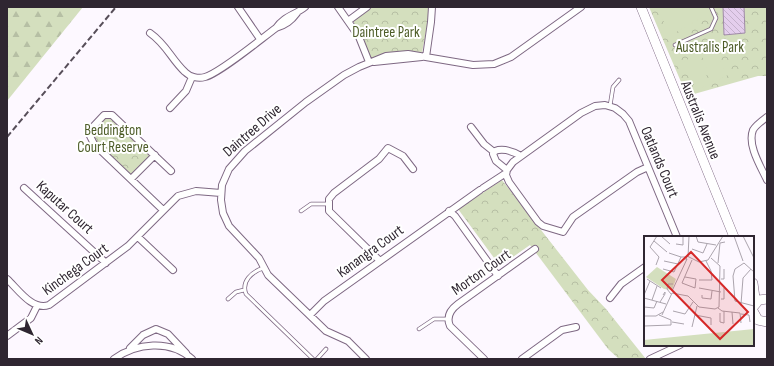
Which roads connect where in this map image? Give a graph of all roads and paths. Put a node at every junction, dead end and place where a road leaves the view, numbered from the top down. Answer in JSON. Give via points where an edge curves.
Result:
{"nodes":[{"id":1,"x":238,"y":7,"type":"edge"},
{"id":2,"x":305,"y":7,"type":"edge"},
{"id":3,"x":338,"y":7,"type":"edge"},
{"id":4,"x":367,"y":7,"type":"edge"},
{"id":5,"x":432,"y":7,"type":"edge"},
{"id":6,"x":581,"y":7,"type":"edge"},
{"id":7,"x":711,"y":7,"type":"edge"},
{"id":8,"x":640,"y":9,"type":"edge"},
{"id":9,"x":348,"y":21,"type":"junction"},
{"id":10,"x":150,"y":33,"type":"dead end"},
{"id":11,"x":260,"y":39,"type":"junction"},
{"id":12,"x":675,"y":45,"type":"dead end"},
{"id":13,"x":426,"y":57,"type":"junction"},
{"id":14,"x":369,"y":62,"type":"junction"},
{"id":15,"x":192,"y":76,"type":"junction"},
{"id":16,"x":619,"y":80,"type":"dead end"},
{"id":17,"x":609,"y":106,"type":"junction"},
{"id":18,"x":170,"y":108,"type":"dead end"},
{"id":19,"x":767,"y":117,"type":"edge"},
{"id":20,"x":471,"y":126,"type":"dead end"},
{"id":21,"x":494,"y":152,"type":"junction"},
{"id":22,"x":154,"y":155,"type":"junction"},
{"id":23,"x":521,"y":156,"type":"junction"},
{"id":24,"x":648,"y":167,"type":"junction"},
{"id":25,"x":413,"y":169,"type":"dead end"},
{"id":26,"x":171,"y":171,"type":"dead end"},
{"id":27,"x":506,"y":171,"type":"junction"},
{"id":28,"x":131,"y":179,"type":"junction"},
{"id":29,"x":767,"y":180,"type":"edge"},
{"id":30,"x":24,"y":188,"type":"dead end"},
{"id":31,"x":221,"y":192,"type":"junction"},
{"id":32,"x":328,"y":204,"type":"junction"},
{"id":33,"x":163,"y":210,"type":"junction"},
{"id":34,"x":301,"y":211,"type":"dead end"},
{"id":35,"x":449,"y":211,"type":"junction"},
{"id":36,"x":677,"y":236,"type":"edge"},
{"id":37,"x":734,"y":236,"type":"edge"},
{"id":38,"x":138,"y":237,"type":"junction"},
{"id":39,"x":535,"y":249,"type":"dead end"},
{"id":40,"x":379,"y":260,"type":"junction"},
{"id":41,"x":106,"y":263,"type":"junction"},
{"id":42,"x":263,"y":268,"type":"junction"},
{"id":43,"x":644,"y":268,"type":"edge"},
{"id":44,"x":173,"y":270,"type":"dead end"},
{"id":45,"x":498,"y":276,"type":"junction"},
{"id":46,"x":7,"y":279,"type":"edge"},
{"id":47,"x":754,"y":284,"type":"edge"},
{"id":48,"x":244,"y":290,"type":"junction"},
{"id":49,"x":754,"y":290,"type":"edge"},
{"id":50,"x":610,"y":298,"type":"dead end"},
{"id":51,"x":767,"y":298,"type":"edge"},
{"id":52,"x":228,"y":299,"type":"dead end"},
{"id":53,"x":754,"y":303,"type":"edge"},
{"id":54,"x":38,"y":306,"type":"junction"},
{"id":55,"x":754,"y":307,"type":"edge"},
{"id":56,"x":754,"y":310,"type":"edge"},
{"id":57,"x":310,"y":315,"type":"junction"},
{"id":58,"x":448,"y":319,"type":"junction"},
{"id":59,"x":761,"y":322,"type":"edge"},
{"id":60,"x":576,"y":327,"type":"dead end"},
{"id":61,"x":419,"y":329,"type":"dead end"},
{"id":62,"x":7,"y":336,"type":"edge"},
{"id":63,"x":678,"y":346,"type":"edge"},
{"id":64,"x":130,"y":349,"type":"junction"},
{"id":65,"x":326,"y":350,"type":"dead end"},
{"id":66,"x":666,"y":351,"type":"junction"},
{"id":67,"x":191,"y":358,"type":"edge"},
{"id":68,"x":114,"y":359,"type":"edge"},
{"id":69,"x":313,"y":359,"type":"edge"},
{"id":70,"x":317,"y":359,"type":"edge"},
{"id":71,"x":366,"y":359,"type":"edge"},
{"id":72,"x":484,"y":359,"type":"edge"},
{"id":73,"x":522,"y":359,"type":"edge"},
{"id":74,"x":650,"y":359,"type":"edge"},
{"id":75,"x":659,"y":359,"type":"edge"}],
"edges":[{"from":1,"to":11,"type":"street"},
{"from":2,"to":11,"type":"street","via":[[285,18]]},
{"from":3,"to":9,"type":"street"},
{"from":4,"to":9,"type":"street"},
{"from":5,"to":13,"type":"street"},
{"from":6,"to":13,"type":"street","name":"Daintree Drive","via":[[511,57],[500,62],[481,66]]},
{"from":7,"to":12,"type":"lane","via":[[716,18],[712,29]]},
{"from":8,"to":37,"type":"street","name":"Australis Avenue"},
{"from":9,"to":14,"type":"street","via":[[359,37]]},
{"from":10,"to":15,"type":"street","via":[[163,43],[181,68]]},
{"from":11,"to":15,"type":"street","via":[[211,74],[202,77]]},
{"from":13,"to":14,"type":"street","name":"Daintree Drive","via":[[395,54]]},
{"from":14,"to":31,"type":"street","name":"Daintree Drive","via":[[323,89],[245,151],[229,168]]},
{"from":15,"to":18,"type":"street","via":[[186,91]]},
{"from":16,"to":17,"type":"lane","via":[[613,87]]},
{"from":17,"to":23,"type":"street","via":[[600,105],[585,110]]},
{"from":17,"to":24,"type":"street","name":"Oatlands Court","via":[[619,110],[626,117]]},
{"from":19,"to":29,"type":"street","via":[[754,130],[752,140]]},
{"from":20,"to":21,"type":"street","via":[[484,144]]},
{"from":21,"to":23,"type":"street","via":[[514,152]]},
{"from":21,"to":27,"type":"street","via":[[496,161]]},
{"from":22,"to":26,"type":"street"},
{"from":22,"to":28,"type":"street"},
{"from":22,"to":28,"type":"street","via":[[112,115],[104,115],[88,132],[94,144]]},
{"from":23,"to":27,"type":"street"},
{"from":24,"to":27,"type":"street","via":[[573,217],[563,232],[538,222],[509,182]]},
{"from":24,"to":36,"type":"street","name":"Oatlands Court"},
{"from":25,"to":32,"type":"street","via":[[403,156],[388,148],[379,159],[334,193]]},
{"from":27,"to":35,"type":"street","name":"Kanangra Court"},
{"from":28,"to":33,"type":"street"},
{"from":30,"to":41,"type":"street","name":"Kaputar Court"},
{"from":31,"to":33,"type":"street","name":"Kinchega Court","via":[[182,193]]},
{"from":31,"to":42,"type":"street","name":"Daintree Drive","via":[[222,207],[229,226],[259,258]]},
{"from":32,"to":34,"type":"lane","via":[[311,204]]},
{"from":32,"to":40,"type":"street","via":[[333,216]]},
{"from":33,"to":38,"type":"street","name":"Kinchega Court"},
{"from":35,"to":40,"type":"street","name":"Kanangra Court"},
{"from":35,"to":45,"type":"street"},
{"from":38,"to":41,"type":"street","name":"Kinchega Court"},
{"from":38,"to":44,"type":"street"},
{"from":39,"to":45,"type":"street","name":"Morton Court"},
{"from":40,"to":57,"type":"street","name":"Kanangra Court","via":[[324,301]]},
{"from":41,"to":54,"type":"street","name":"Kinchega Court","via":[[49,304]]},
{"from":42,"to":48,"type":"lane","via":[[248,279],[244,284]]},
{"from":42,"to":57,"type":"street","name":"Daintree Drive"},
{"from":43,"to":50,"type":"street","via":[[621,284]]},
{"from":45,"to":58,"type":"street","name":"Morton Court","via":[[452,308]]},
{"from":46,"to":54,"type":"street","name":"Kinchega Court"},
{"from":47,"to":51,"type":"street"},
{"from":48,"to":52,"type":"lane","via":[[236,292]]},
{"from":48,"to":69,"type":"lane"},
{"from":49,"to":53,"type":"street"},
{"from":51,"to":55,"type":"street","via":[[759,300]]},
{"from":54,"to":62,"type":"street","via":[[31,318]]},
{"from":56,"to":59,"type":"street"},
{"from":57,"to":71,"type":"street","name":"Daintree Drive","via":[[326,331],[348,341]]},
{"from":58,"to":61,"type":"lane","via":[[434,319]]},
{"from":58,"to":72,"type":"street","via":[[450,326]]},
{"from":60,"to":73,"type":"street","via":[[562,330]]},
{"from":63,"to":66,"type":"street"},
{"from":64,"to":67,"type":"street","via":[[159,345],[175,349]]},
{"from":64,"to":67,"type":"street","via":[[143,335],[156,329],[168,334]]},
{"from":64,"to":68,"type":"street"},
{"from":65,"to":70,"type":"lane"},
{"from":66,"to":74,"type":"street"},
{"from":66,"to":75,"type":"street"}]}
